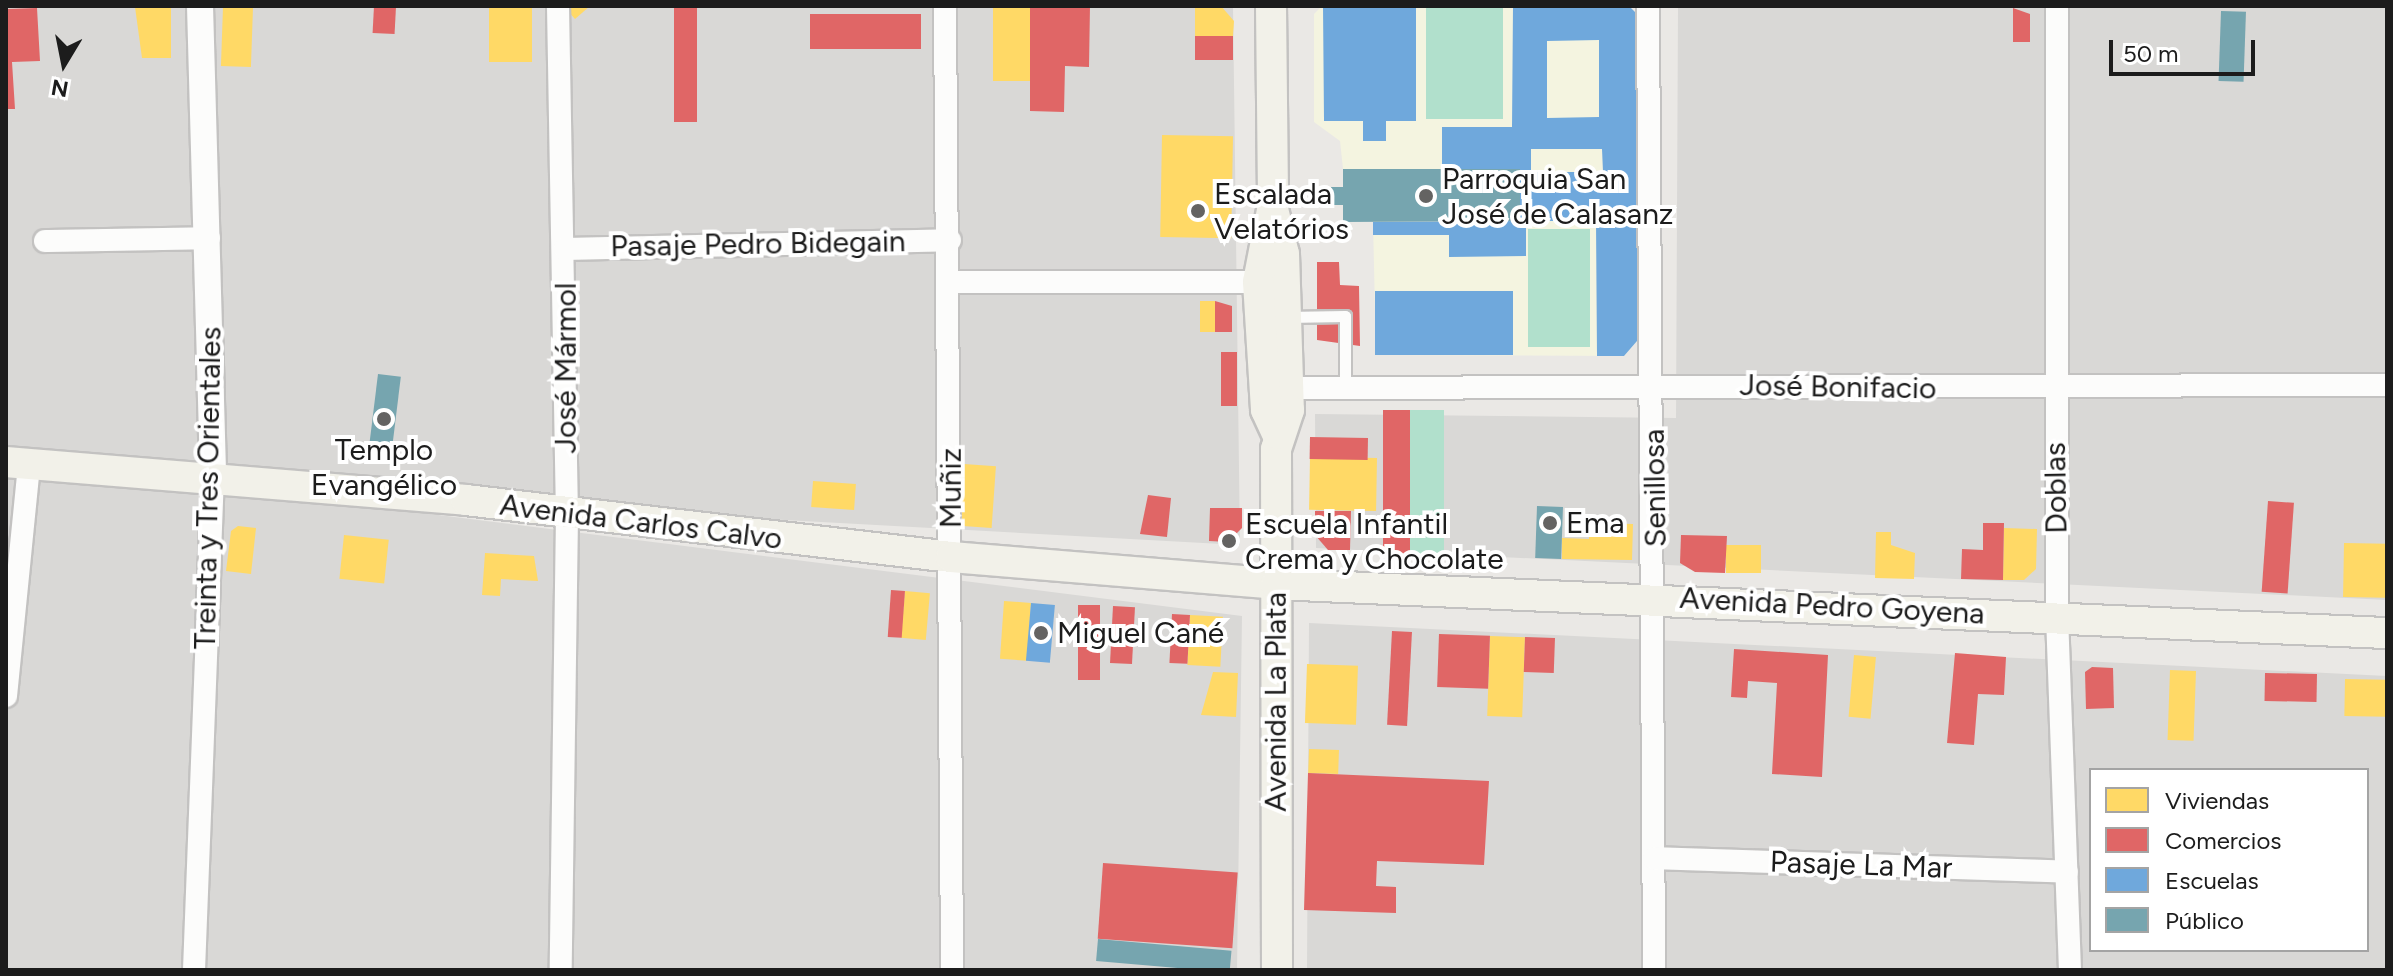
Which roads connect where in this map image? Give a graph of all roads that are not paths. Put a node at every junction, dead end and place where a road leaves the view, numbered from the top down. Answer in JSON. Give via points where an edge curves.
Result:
{"nodes":[{"id":1,"x":200,"y":6,"type":"edge"},
{"id":2,"x":558,"y":6,"type":"edge"},
{"id":3,"x":945,"y":6,"type":"edge"},
{"id":4,"x":1271,"y":6,"type":"edge"},
{"id":5,"x":1648,"y":6,"type":"edge"},
{"id":6,"x":2057,"y":6,"type":"edge"},
{"id":7,"x":1273,"y":209,"type":"junction"},
{"id":8,"x":209,"y":238,"type":"junction"},
{"id":9,"x":950,"y":240,"type":"junction"},
{"id":10,"x":45,"y":241,"type":"dead end"},
{"id":11,"x":565,"y":249,"type":"junction"},
{"id":12,"x":951,"y":282,"type":"junction"},
{"id":13,"x":1268,"y":301,"type":"junction"},
{"id":14,"x":1654,"y":385,"type":"junction"},
{"id":15,"x":2387,"y":385,"type":"edge"},
{"id":16,"x":1289,"y":388,"type":"junction"},
{"id":17,"x":1345,"y":388,"type":"junction"},
{"id":18,"x":2055,"y":390,"type":"junction"},
{"id":19,"x":1277,"y":434,"type":"junction"},
{"id":20,"x":18,"y":463,"type":"edge"},
{"id":21,"x":213,"y":470,"type":"junction"},
{"id":22,"x":567,"y":515,"type":"junction"},
{"id":23,"x":951,"y":557,"type":"junction"},
{"id":24,"x":1276,"y":584,"type":"junction"},
{"id":25,"x":1656,"y":597,"type":"junction"},
{"id":26,"x":2057,"y":616,"type":"junction"},
{"id":27,"x":2387,"y":633,"type":"edge"},
{"id":28,"x":6,"y":696,"type":"edge"},
{"id":29,"x":1654,"y":858,"type":"junction"},
{"id":30,"x":2067,"y":872,"type":"junction"},
{"id":31,"x":194,"y":970,"type":"edge"},
{"id":32,"x":561,"y":970,"type":"edge"},
{"id":33,"x":952,"y":970,"type":"edge"},
{"id":34,"x":1277,"y":970,"type":"edge"},
{"id":35,"x":1654,"y":970,"type":"edge"},
{"id":36,"x":2070,"y":970,"type":"edge"}],
"edges":[{"from":1,"to":8,"type":"street","name":"Treinta y Tres Orientales"},
{"from":2,"to":11,"type":"street","name":"José Mármol"},
{"from":3,"to":9,"type":"street","name":"Muñiz"},
{"from":4,"to":7,"type":"main road","name":"Avenida La Plata"},
{"from":5,"to":14,"type":"street","name":"Senillosa"},
{"from":6,"to":18,"type":"street","name":"Doblas"},
{"from":7,"to":13,"type":"main road","name":"Avenida La Plata"},
{"from":7,"to":13,"type":"main road","name":"Avenida La Plata"},
{"from":8,"to":10,"type":"street"},
{"from":8,"to":21,"type":"street","name":"Treinta y Tres Orientales"},
{"from":9,"to":11,"type":"street","name":"Pasaje Pedro Bidegain"},
{"from":9,"to":12,"type":"street","name":"Muñiz"},
{"from":11,"to":22,"type":"street","name":"José Mármol"},
{"from":12,"to":13,"type":"street"},
{"from":12,"to":23,"type":"street","name":"Muñiz"},
{"from":13,"to":16,"type":"main road","via":[[1275,381]]},
{"from":13,"to":17,"type":"lane","via":[[1345,316]]},
{"from":13,"to":19,"type":"main road","name":"Avenida La Plata","via":[[1266,410]]},
{"from":14,"to":17,"type":"street","name":"José Bonifacio"},
{"from":14,"to":18,"type":"street","name":"José Bonifacio"},
{"from":14,"to":25,"type":"street","name":"Senillosa"},
{"from":15,"to":18,"type":"street","name":"José Bonifacio"},
{"from":16,"to":17,"type":"street","name":"José Bonifacio"},
{"from":16,"to":19,"type":"main road","name":"Avenida La Plata","via":[[1289,410]]},
{"from":18,"to":26,"type":"street","name":"Doblas"},
{"from":19,"to":24,"type":"main road","name":"Avenida La Plata"},
{"from":20,"to":21,"type":"main road"},
{"from":20,"to":28,"type":"street"},
{"from":21,"to":22,"type":"main road","name":"Avenida Carlos Calvo","via":[[297,487]]},
{"from":21,"to":31,"type":"street","name":"Treinta y Tres Orientales"},
{"from":22,"to":23,"type":"main road","name":"Avenida Carlos Calvo"},
{"from":22,"to":32,"type":"street","name":"José Mármol"},
{"from":23,"to":24,"type":"main road","name":"Avenida Carlos Calvo"},
{"from":23,"to":33,"type":"street","name":"Muñiz"},
{"from":24,"to":25,"type":"main road","name":"Avenida Pedro Goyena"},
{"from":24,"to":34,"type":"main road","name":"Avenida La Plata"},
{"from":25,"to":26,"type":"main road","name":"Avenida Pedro Goyena"},
{"from":25,"to":29,"type":"street","name":"Senillosa"},
{"from":26,"to":27,"type":"main road","name":"Avenida Pedro Goyena"},
{"from":26,"to":30,"type":"street","name":"Doblas"},
{"from":29,"to":30,"type":"street","name":"Pasaje La Mar"},
{"from":29,"to":35,"type":"street","name":"Senillosa"},
{"from":30,"to":36,"type":"street","name":"Doblas"}]}
